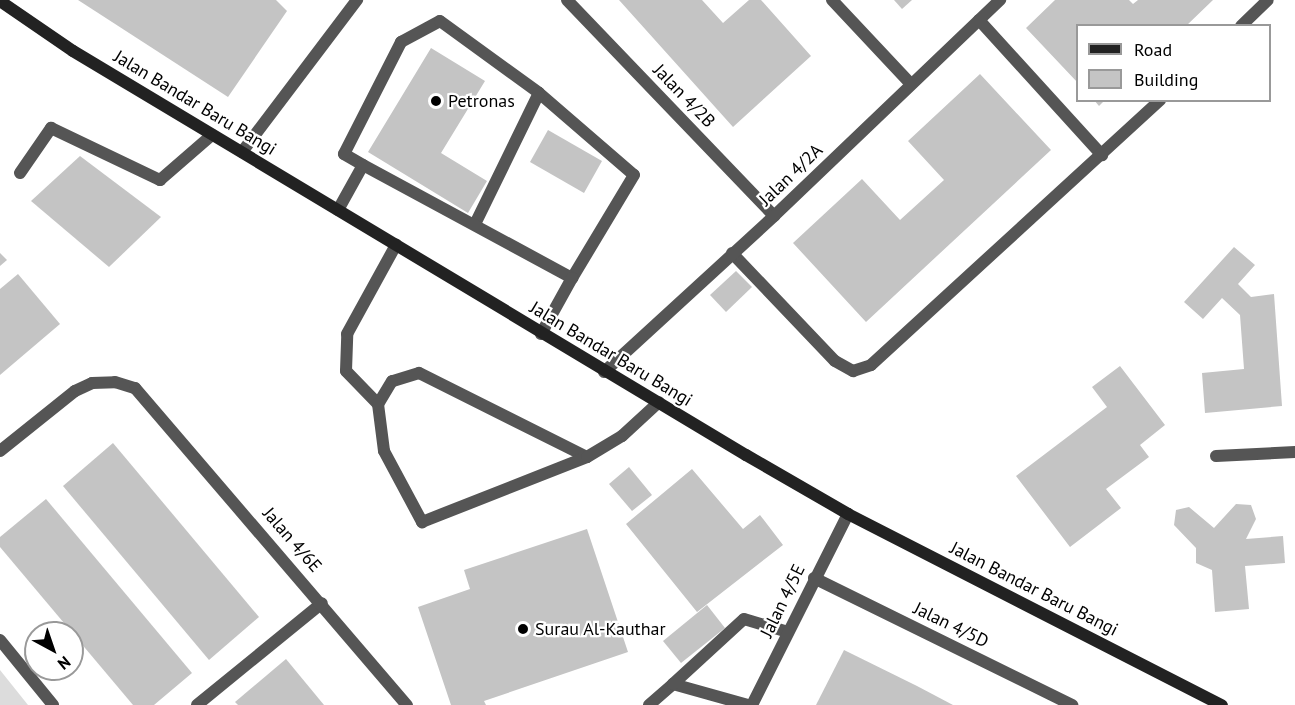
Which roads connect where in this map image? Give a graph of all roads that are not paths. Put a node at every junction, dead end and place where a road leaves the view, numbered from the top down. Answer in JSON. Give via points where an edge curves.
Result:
{"nodes":[{"id":1,"x":357,"y":0,"type":"edge"},
{"id":2,"x":567,"y":0,"type":"edge"},
{"id":3,"x":832,"y":0,"type":"edge"},
{"id":4,"x":1000,"y":0,"type":"edge"},
{"id":5,"x":1268,"y":0,"type":"edge"},
{"id":6,"x":0,"y":1,"type":"edge"},
{"id":7,"x":979,"y":20,"type":"junction"},
{"id":8,"x":1243,"y":24,"type":"edge"},
{"id":9,"x":911,"y":84,"type":"junction"},
{"id":10,"x":539,"y":93,"type":"junction"},
{"id":11,"x":1158,"y":102,"type":"edge"},
{"id":12,"x":212,"y":135,"type":"junction"},
{"id":13,"x":242,"y":152,"type":"junction"},
{"id":14,"x":1102,"y":155,"type":"junction"},
{"id":15,"x":363,"y":165,"type":"junction"},
{"id":16,"x":20,"y":173,"type":"dead end"},
{"id":17,"x":338,"y":210,"type":"junction"},
{"id":18,"x":774,"y":216,"type":"junction"},
{"id":19,"x":475,"y":224,"type":"junction"},
{"id":20,"x":396,"y":245,"type":"junction"},
{"id":21,"x":732,"y":253,"type":"junction"},
{"id":22,"x":572,"y":278,"type":"junction"},
{"id":23,"x":541,"y":334,"type":"junction"},
{"id":24,"x":604,"y":372,"type":"junction"},
{"id":25,"x":658,"y":402,"type":"junction"},
{"id":26,"x":378,"y":404,"type":"junction"},
{"id":27,"x":0,"y":451,"type":"edge"},
{"id":28,"x":1295,"y":452,"type":"edge"},
{"id":29,"x":1216,"y":456,"type":"dead end"},
{"id":30,"x":587,"y":457,"type":"junction"},
{"id":31,"x":848,"y":514,"type":"junction"},
{"id":32,"x":814,"y":578,"type":"junction"},
{"id":33,"x":322,"y":603,"type":"junction"},
{"id":34,"x":788,"y":632,"type":"junction"},
{"id":35,"x":0,"y":640,"type":"edge"},
{"id":36,"x":673,"y":684,"type":"junction"},
{"id":37,"x":53,"y":705,"type":"edge"},
{"id":38,"x":197,"y":705,"type":"edge"},
{"id":39,"x":407,"y":705,"type":"edge"},
{"id":40,"x":649,"y":705,"type":"edge"},
{"id":41,"x":750,"y":705,"type":"edge"},
{"id":42,"x":1072,"y":705,"type":"edge"},
{"id":43,"x":1222,"y":705,"type":"edge"}],
"edges":[{"from":1,"to":13,"type":"street"},
{"from":2,"to":18,"type":"street","name":"Jalan 4/2B"},
{"from":3,"to":9,"type":"street"},
{"from":4,"to":7,"type":"street","name":"Jalan 4/2A"},
{"from":5,"to":8,"type":"street"},
{"from":6,"to":12,"type":"street","name":"Jalan Bandar Baru Bangi","via":[[73,51]]},
{"from":7,"to":9,"type":"street","name":"Jalan 4/2A"},
{"from":7,"to":14,"type":"street"},
{"from":9,"to":18,"type":"street","name":"Jalan 4/2A"},
{"from":10,"to":15,"type":"street","via":[[440,21],[401,42],[344,154]]},
{"from":10,"to":19,"type":"street"},
{"from":10,"to":22,"type":"street","via":[[633,175]]},
{"from":11,"to":14,"type":"street"},
{"from":12,"to":13,"type":"street","name":"Jalan Bandar Baru Bangi"},
{"from":12,"to":16,"type":"street","via":[[160,180],[51,128]]},
{"from":13,"to":17,"type":"street","name":"Jalan Bandar Baru Bangi"},
{"from":14,"to":21,"type":"street","via":[[871,365],[853,371],[835,361]]},
{"from":15,"to":17,"type":"street"},
{"from":15,"to":19,"type":"street"},
{"from":17,"to":20,"type":"street","name":"Jalan Bandar Baru Bangi"},
{"from":18,"to":21,"type":"street","name":"Jalan 4/2A"},
{"from":19,"to":22,"type":"street"},
{"from":20,"to":23,"type":"street","name":"Jalan Bandar Baru Bangi"},
{"from":20,"to":26,"type":"street","via":[[347,334],[346,371]]},
{"from":21,"to":24,"type":"street","name":"Jalan 4/2A"},
{"from":22,"to":23,"type":"street"},
{"from":23,"to":24,"type":"street","name":"Jalan Bandar Baru Bangi"},
{"from":24,"to":25,"type":"street","name":"Jalan Bandar Baru Bangi"},
{"from":25,"to":30,"type":"street","via":[[622,436]]},
{"from":25,"to":31,"type":"street","name":"Jalan Bandar Baru Bangi"},
{"from":26,"to":30,"type":"street","via":[[392,381],[419,373]]},
{"from":26,"to":30,"type":"street","via":[[384,451],[422,522]]},
{"from":27,"to":33,"type":"street","name":"Jalan 4/6E","via":[[75,391],[92,383],[115,382],[135,388]]},
{"from":28,"to":29,"type":"street"},
{"from":31,"to":32,"type":"street","name":"Jalan 4/5E"},
{"from":31,"to":43,"type":"street","name":"Jalan Bandar Baru Bangi"},
{"from":32,"to":34,"type":"street","name":"Jalan 4/5E"},
{"from":32,"to":42,"type":"street","name":"Jalan 4/5D"},
{"from":33,"to":38,"type":"street"},
{"from":33,"to":39,"type":"street","name":"Jalan 4/6E"},
{"from":34,"to":36,"type":"street","via":[[744,619]]},
{"from":34,"to":41,"type":"street","name":"Jalan 4/5E"},
{"from":35,"to":37,"type":"street"},
{"from":36,"to":40,"type":"street"},
{"from":36,"to":41,"type":"street"}]}
